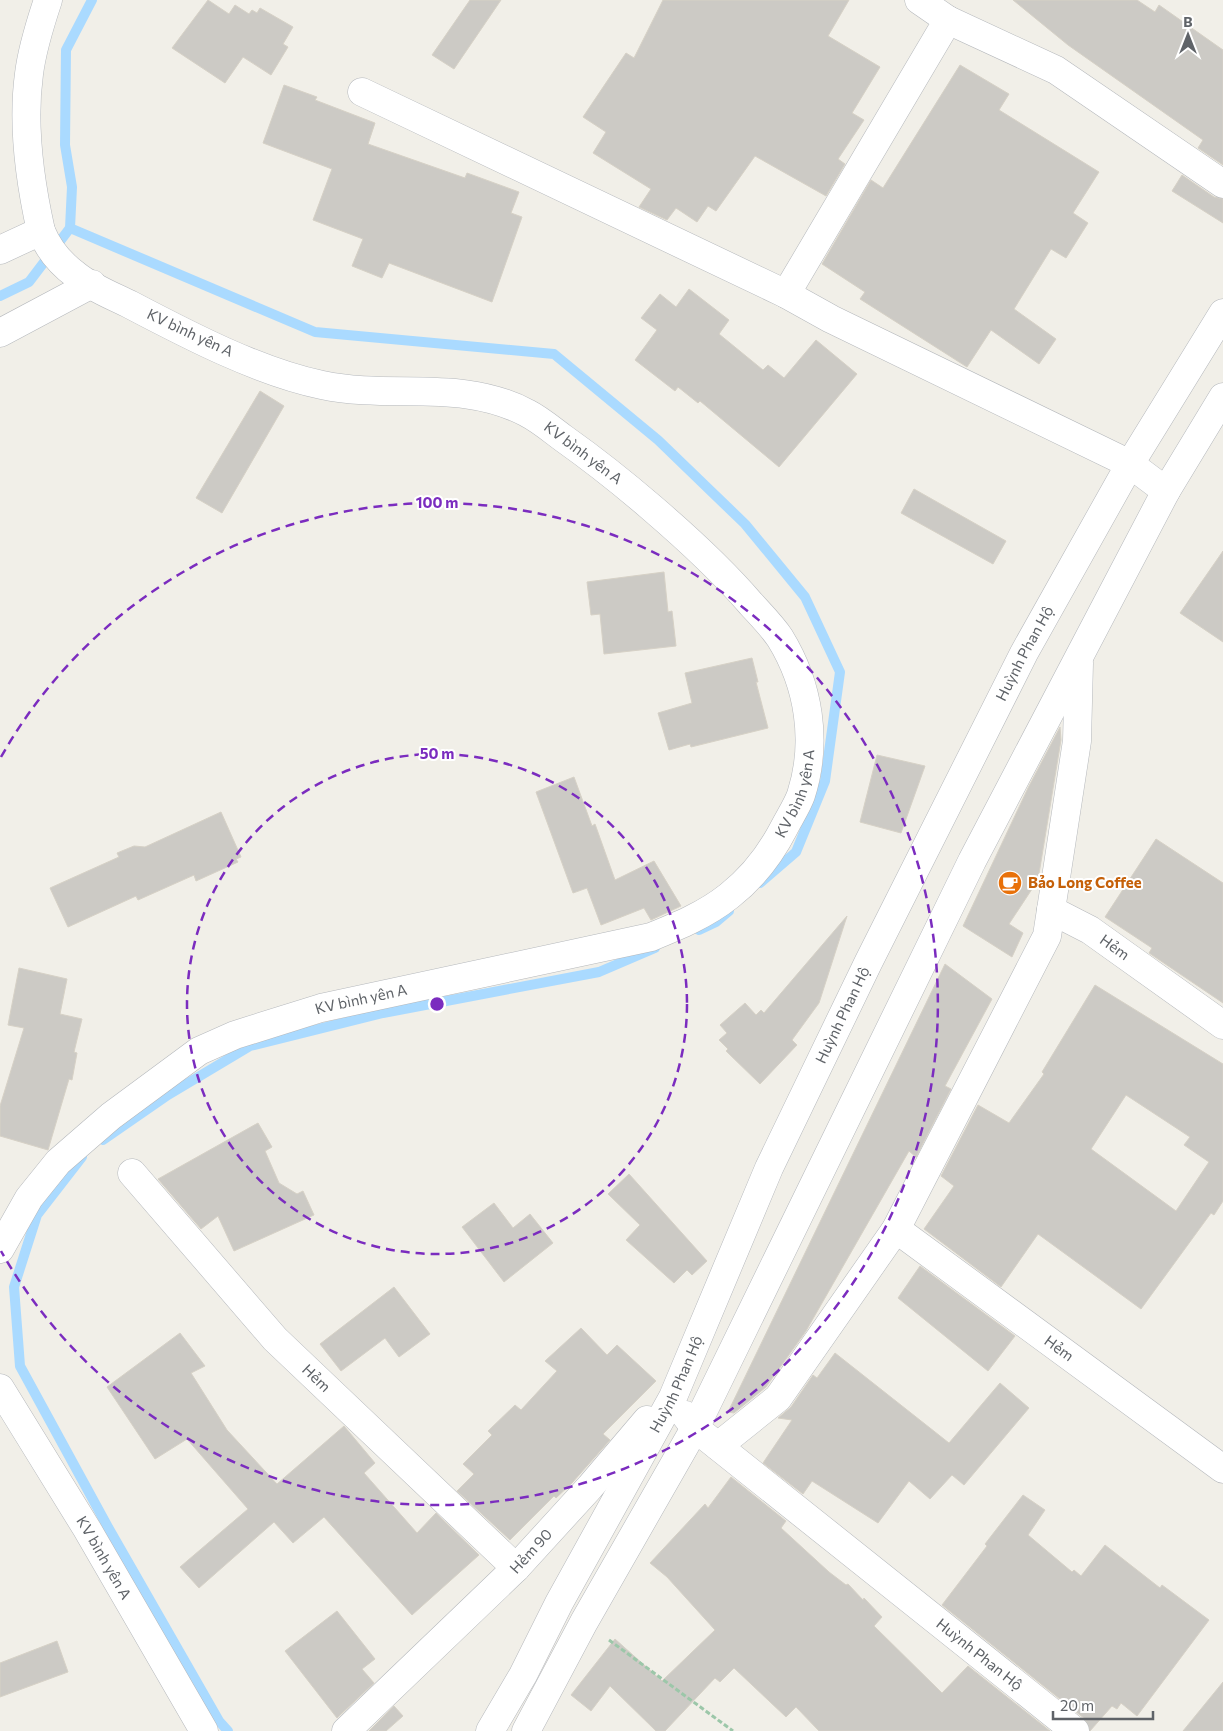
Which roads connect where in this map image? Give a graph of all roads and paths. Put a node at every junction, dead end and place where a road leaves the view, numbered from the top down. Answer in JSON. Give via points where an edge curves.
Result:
{"nodes":[{"id":1,"x":48,"y":0,"type":"edge"},
{"id":2,"x":919,"y":0,"type":"edge"},
{"id":3,"x":948,"y":20,"type":"junction"},
{"id":4,"x":362,"y":92,"type":"dead end"},
{"id":5,"x":1223,"y":184,"type":"edge"},
{"id":6,"x":43,"y":237,"type":"junction"},
{"id":7,"x":0,"y":250,"type":"edge"},
{"id":8,"x":84,"y":280,"type":"junction"},
{"id":9,"x":786,"y":294,"type":"junction"},
{"id":10,"x":1223,"y":313,"type":"edge"},
{"id":11,"x":0,"y":333,"type":"edge"},
{"id":12,"x":1223,"y":397,"type":"edge"},
{"id":13,"x":1130,"y":464,"type":"junction"},
{"id":14,"x":1166,"y":492,"type":"junction"},
{"id":15,"x":1079,"y":656,"type":"junction"},
{"id":16,"x":1051,"y":910,"type":"junction"},
{"id":17,"x":1223,"y":1025,"type":"edge"},
{"id":18,"x":132,"y":1173,"type":"dead end"},
{"id":19,"x":896,"y":1229,"type":"junction"},
{"id":20,"x":0,"y":1248,"type":"edge"},
{"id":21,"x":0,"y":1388,"type":"edge"},
{"id":22,"x":673,"y":1397,"type":"junction"},
{"id":23,"x":695,"y":1428,"type":"junction"},
{"id":24,"x":718,"y":1446,"type":"junction"},
{"id":25,"x":1223,"y":1469,"type":"edge"},
{"id":26,"x":516,"y":1568,"type":"junction"},
{"id":27,"x":584,"y":1622,"type":"junction"},
{"id":28,"x":204,"y":1731,"type":"edge"},
{"id":29,"x":346,"y":1731,"type":"edge"},
{"id":30,"x":490,"y":1731,"type":"edge"},
{"id":31,"x":526,"y":1731,"type":"edge"},
{"id":32,"x":733,"y":1731,"type":"edge"},
{"id":33,"x":1075,"y":1731,"type":"edge"}],
"edges":[{"from":1,"to":6,"type":"street","via":[[28,75],[28,137]]},
{"from":2,"to":3,"type":"street"},
{"from":3,"to":5,"type":"street","via":[[1056,70]]},
{"from":3,"to":9,"type":"street"},
{"from":4,"to":9,"type":"street"},
{"from":6,"to":7,"type":"street"},
{"from":6,"to":8,"type":"street","name":"KV bình yên A","via":[[62,263]]},
{"from":8,"to":11,"type":"street"},
{"from":8,"to":20,"type":"street","name":"KV bình yên A","via":[[176,329],[276,372],[324,386],[464,393],[498,400],[530,414],[602,466],[705,554],[778,635],[792,659],[805,694],[810,727],[809,762],[801,797],[778,840],[756,871],[728,897],[693,920],[651,937],[605,949],[322,1008],[235,1035],[199,1051],[118,1110],[58,1162],[29,1198]]},
{"from":9,"to":13,"type":"street"},
{"from":10,"to":13,"type":"street","name":"Huỳnh Phan Hộ"},
{"from":12,"to":14,"type":"street"},
{"from":13,"to":14,"type":"street"},
{"from":13,"to":22,"type":"street","name":"Huỳnh Phan Hộ","via":[[1024,653],[868,963],[769,1168]]},
{"from":14,"to":15,"type":"street"},
{"from":15,"to":16,"type":"street","via":[[1077,741]]},
{"from":15,"to":23,"type":"street","via":[[968,870]]},
{"from":16,"to":17,"type":"street","name":"Hẻm","via":[[1090,930]]},
{"from":16,"to":19,"type":"street","via":[[1047,936]]},
{"from":18,"to":26,"type":"street","name":"Hẻm","via":[[275,1339]]},
{"from":19,"to":24,"type":"street","via":[[778,1398]]},
{"from":19,"to":25,"type":"street","name":"Hẻm"},
{"from":21,"to":28,"type":"street","name":"KV bình yên A","via":[[87,1529]]},
{"from":22,"to":23,"type":"street"},
{"from":22,"to":26,"type":"street","name":"Hẻm 90","via":[[671,1391]]},
{"from":22,"to":30,"type":"street","name":"Huỳnh Phan Hộ","via":[[523,1676]]},
{"from":23,"to":24,"type":"street","name":"Huỳnh Phan Hộ"},
{"from":23,"to":27,"type":"street"},
{"from":24,"to":33,"type":"street","name":"Huỳnh Phan Hộ"},
{"from":26,"to":29,"type":"street","name":"Hẻm 90"},
{"from":27,"to":31,"type":"street"},
{"from":27,"to":32,"type":"path"}]}
